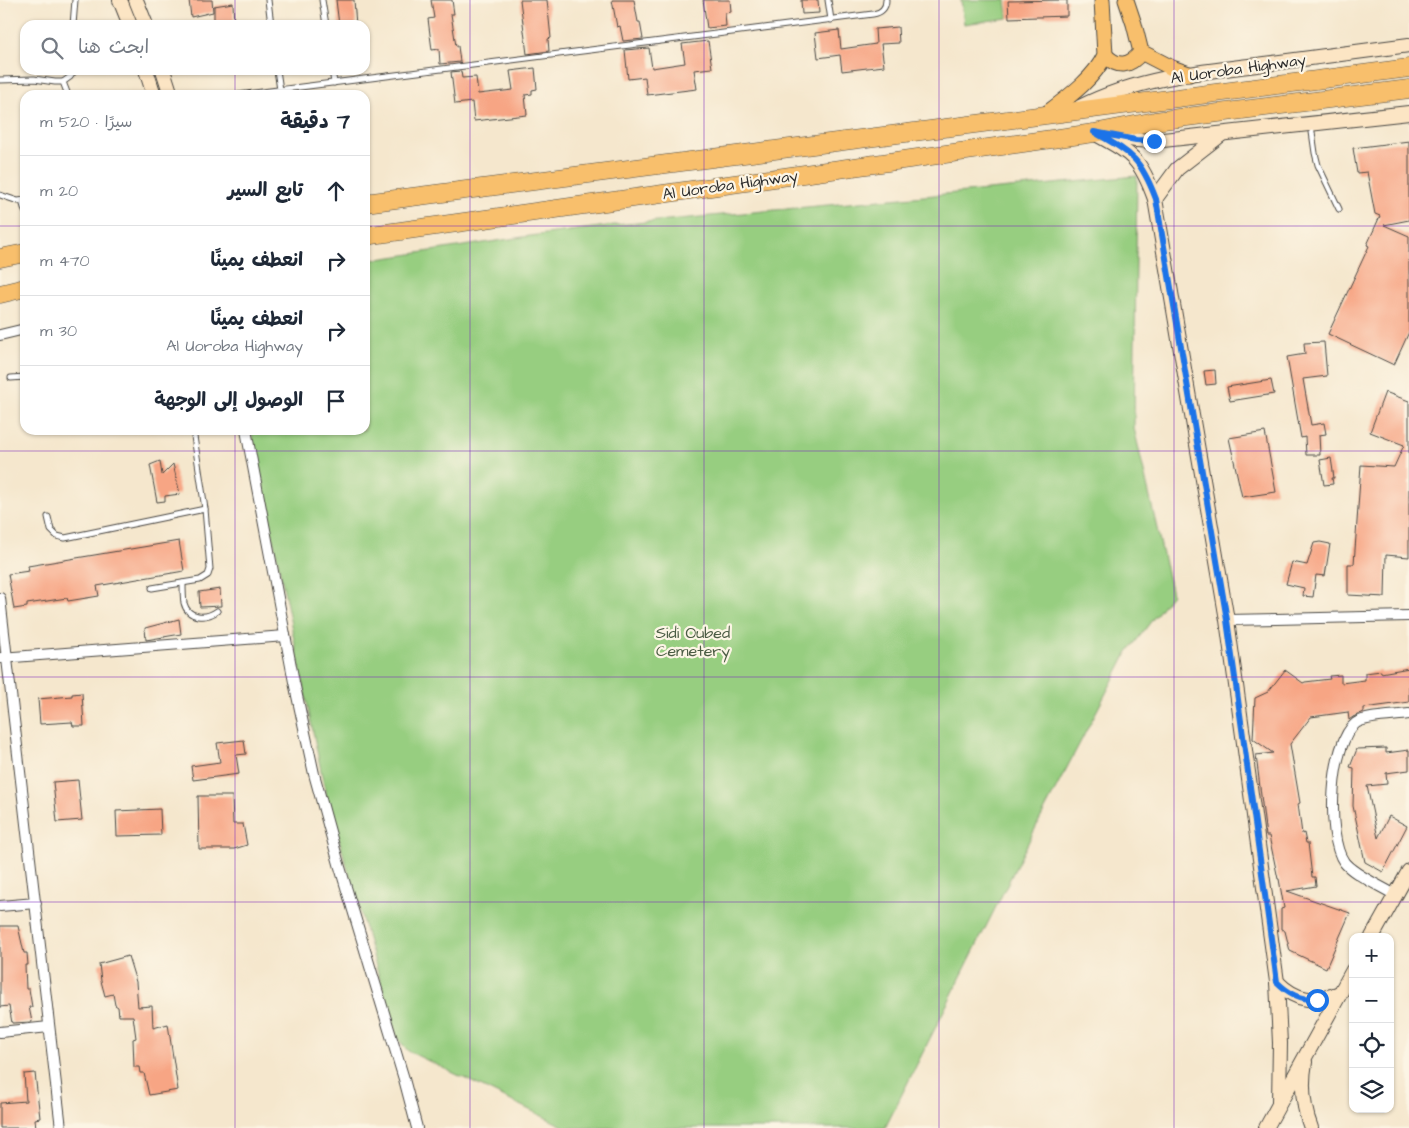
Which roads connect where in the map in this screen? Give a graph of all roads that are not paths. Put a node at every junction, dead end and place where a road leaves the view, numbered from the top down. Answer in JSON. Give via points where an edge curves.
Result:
{"nodes":[{"id":1,"x":75,"y":0,"type":"edge"},
{"id":2,"x":120,"y":0,"type":"edge"},
{"id":3,"x":136,"y":0,"type":"edge"},
{"id":4,"x":268,"y":0,"type":"edge"},
{"id":5,"x":322,"y":0,"type":"edge"},
{"id":6,"x":828,"y":0,"type":"edge"},
{"id":7,"x":886,"y":0,"type":"edge"},
{"id":8,"x":1102,"y":0,"type":"edge"},
{"id":9,"x":1126,"y":0,"type":"edge"},
{"id":10,"x":73,"y":20,"type":"edge"},
{"id":11,"x":128,"y":20,"type":"edge"},
{"id":12,"x":144,"y":20,"type":"edge"},
{"id":13,"x":271,"y":20,"type":"edge"},
{"id":14,"x":325,"y":20,"type":"edge"},
{"id":15,"x":831,"y":20,"type":"junction"},
{"id":16,"x":1409,"y":45,"type":"edge"},
{"id":17,"x":1141,"y":52,"type":"junction"},
{"id":18,"x":1105,"y":55,"type":"junction"},
{"id":19,"x":1409,"y":68,"type":"edge"},
{"id":20,"x":1189,"y":74,"type":"junction"},
{"id":21,"x":72,"y":75,"type":"edge"},
{"id":22,"x":148,"y":75,"type":"edge"},
{"id":23,"x":164,"y":75,"type":"edge"},
{"id":24,"x":278,"y":75,"type":"edge"},
{"id":25,"x":333,"y":75,"type":"edge"},
{"id":26,"x":0,"y":80,"type":"edge"},
{"id":27,"x":63,"y":82,"type":"junction"},
{"id":28,"x":334,"y":83,"type":"junction"},
{"id":29,"x":1409,"y":88,"type":"edge"},
{"id":30,"x":66,"y":90,"type":"edge"},
{"id":31,"x":152,"y":90,"type":"edge"},
{"id":32,"x":169,"y":90,"type":"edge"},
{"id":33,"x":280,"y":90,"type":"joint"},
{"id":34,"x":1073,"y":111,"type":"junction"},
{"id":35,"x":1409,"y":113,"type":"edge"},
{"id":36,"x":1046,"y":114,"type":"junction"},
{"id":37,"x":1311,"y":125,"type":"junction"},
{"id":38,"x":1094,"y":132,"type":"junction"},
{"id":39,"x":1223,"y":133,"type":"junction"},
{"id":40,"x":0,"y":195,"type":"edge"},
{"id":41,"x":20,"y":199,"type":"edge"},
{"id":42,"x":1156,"y":199,"type":"junction"},
{"id":43,"x":370,"y":202,"type":"edge"},
{"id":44,"x":1339,"y":209,"type":"dead end"},
{"id":45,"x":370,"y":235,"type":"edge"},
{"id":46,"x":20,"y":254,"type":"edge"},
{"id":47,"x":0,"y":258,"type":"edge"},
{"id":48,"x":20,"y":289,"type":"edge"},
{"id":49,"x":0,"y":294,"type":"edge"},
{"id":50,"x":20,"y":330,"type":"edge"},
{"id":51,"x":0,"y":335,"type":"edge"},
{"id":52,"x":20,"y":377,"type":"edge"},
{"id":53,"x":11,"y":378,"type":"dead end"},
{"id":54,"x":194,"y":435,"type":"edge"},
{"id":55,"x":247,"y":435,"type":"edge"},
{"id":56,"x":205,"y":509,"type":"junction"},
{"id":57,"x":48,"y":517,"type":"dead end"},
{"id":58,"x":182,"y":583,"type":"junction"},
{"id":59,"x":152,"y":588,"type":"dead end"},
{"id":60,"x":0,"y":598,"type":"edge"},
{"id":61,"x":217,"y":611,"type":"dead end"},
{"id":62,"x":1409,"y":616,"type":"edge"},
{"id":63,"x":1227,"y":620,"type":"junction"},
{"id":64,"x":285,"y":636,"type":"junction"},
{"id":65,"x":3,"y":658,"type":"edge"},
{"id":66,"x":1409,"y":714,"type":"edge"},
{"id":67,"x":1409,"y":871,"type":"edge"},
{"id":68,"x":1395,"y":895,"type":"junction"},
{"id":69,"x":36,"y":903,"type":"junction"},
{"id":70,"x":0,"y":906,"type":"edge"},
{"id":71,"x":1374,"y":933,"type":"edge"},
{"id":72,"x":1349,"y":977,"type":"edge"},
{"id":73,"x":1277,"y":982,"type":"junction"},
{"id":74,"x":1340,"y":993,"type":"junction"},
{"id":75,"x":49,"y":1027,"type":"junction"},
{"id":76,"x":0,"y":1032,"type":"edge"},
{"id":77,"x":1308,"y":1051,"type":"junction"},
{"id":78,"x":1280,"y":1103,"type":"junction"},
{"id":79,"x":1269,"y":1127,"type":"edge"},
{"id":80,"x":60,"y":1128,"type":"edge"},
{"id":81,"x":417,"y":1128,"type":"edge"},
{"id":82,"x":1311,"y":1128,"type":"edge"}],
"edges":[{"from":1,"to":10,"type":"lane"},
{"from":2,"to":11,"type":"main road"},
{"from":3,"to":12,"type":"main road"},
{"from":4,"to":13,"type":"lane"},
{"from":5,"to":14,"type":"lane"},
{"from":6,"to":15,"type":"lane"},
{"from":7,"to":15,"type":"lane","via":[[878,14]]},
{"from":8,"to":18,"type":"main road"},
{"from":9,"to":17,"type":"main road"},
{"from":15,"to":28,"type":"lane"},
{"from":16,"to":20,"type":"main road","name":"Al Uoroba Highway"},
{"from":17,"to":18,"type":"main road","via":[[1123,64],[1114,63]]},
{"from":17,"to":20,"type":"main road"},
{"from":18,"to":36,"type":"main road","via":[[1079,88]]},
{"from":19,"to":34,"type":"highway","name":"Al Uoroba Highway"},
{"from":20,"to":34,"type":"main road","name":"Al Uoroba Highway","via":[[1124,88]]},
{"from":21,"to":27,"type":"lane"},
{"from":22,"to":31,"type":"main road"},
{"from":23,"to":32,"type":"main road"},
{"from":24,"to":33,"type":"lane"},
{"from":25,"to":28,"type":"lane"},
{"from":26,"to":27,"type":"lane"},
{"from":27,"to":30,"type":"lane"},
{"from":28,"to":33,"type":"lane"},
{"from":29,"to":38,"type":"highway","name":"Al Uoroba Highway"},
{"from":34,"to":36,"type":"highway","name":"Al Uoroba Highway"},
{"from":35,"to":37,"type":"main road","name":"Al Uoroba Highway"},
{"from":36,"to":43,"type":"highway","name":"Al Uoroba Highway"},
{"from":37,"to":39,"type":"main road","name":"Al Uoroba Highway"},
{"from":37,"to":44,"type":"lane","via":[[1318,165]]},
{"from":38,"to":39,"type":"main road","name":"Al Uoroba Highway","via":[[1154,141]]},
{"from":38,"to":42,"type":"main road","via":[[1128,152],[1140,164]]},
{"from":38,"to":45,"type":"highway","name":"Al Uoroba Highway"},
{"from":39,"to":42,"type":"main road","via":[[1176,169]]},
{"from":40,"to":41,"type":"lane"},
{"from":42,"to":63,"type":"main road"},
{"from":46,"to":47,"type":"highway"},
{"from":48,"to":49,"type":"highway"},
{"from":50,"to":51,"type":"street"},
{"from":52,"to":53,"type":"lane"},
{"from":54,"to":56,"type":"lane"},
{"from":55,"to":64,"type":"street"},
{"from":56,"to":57,"type":"lane","via":[[65,538],[51,530]]},
{"from":56,"to":58,"type":"lane","via":[[210,569],[208,575],[200,580]]},
{"from":58,"to":59,"type":"lane"},
{"from":58,"to":61,"type":"lane","via":[[184,605],[190,612],[199,617],[209,617]]},
{"from":60,"to":65,"type":"street"},
{"from":62,"to":63,"type":"street"},
{"from":63,"to":73,"type":"main road"},
{"from":64,"to":65,"type":"street"},
{"from":64,"to":81,"type":"street","via":[[303,728],[326,819]]},
{"from":65,"to":69,"type":"street"},
{"from":66,"to":68,"type":"street","via":[[1364,720],[1354,725],[1342,746],[1333,792],[1338,851],[1343,861]]},
{"from":67,"to":68,"type":"main road"},
{"from":68,"to":71,"type":"main road"},
{"from":69,"to":70,"type":"street"},
{"from":69,"to":75,"type":"street"},
{"from":72,"to":74,"type":"main road"},
{"from":73,"to":74,"type":"main road","via":[[1285,990],[1306,999],[1317,1000]]},
{"from":73,"to":78,"type":"main road"},
{"from":74,"to":77,"type":"main road"},
{"from":75,"to":76,"type":"street"},
{"from":75,"to":80,"type":"street"},
{"from":77,"to":78,"type":"main road"},
{"from":77,"to":82,"type":"main road","via":[[1303,1093]]},
{"from":78,"to":79,"type":"main road"}]}
